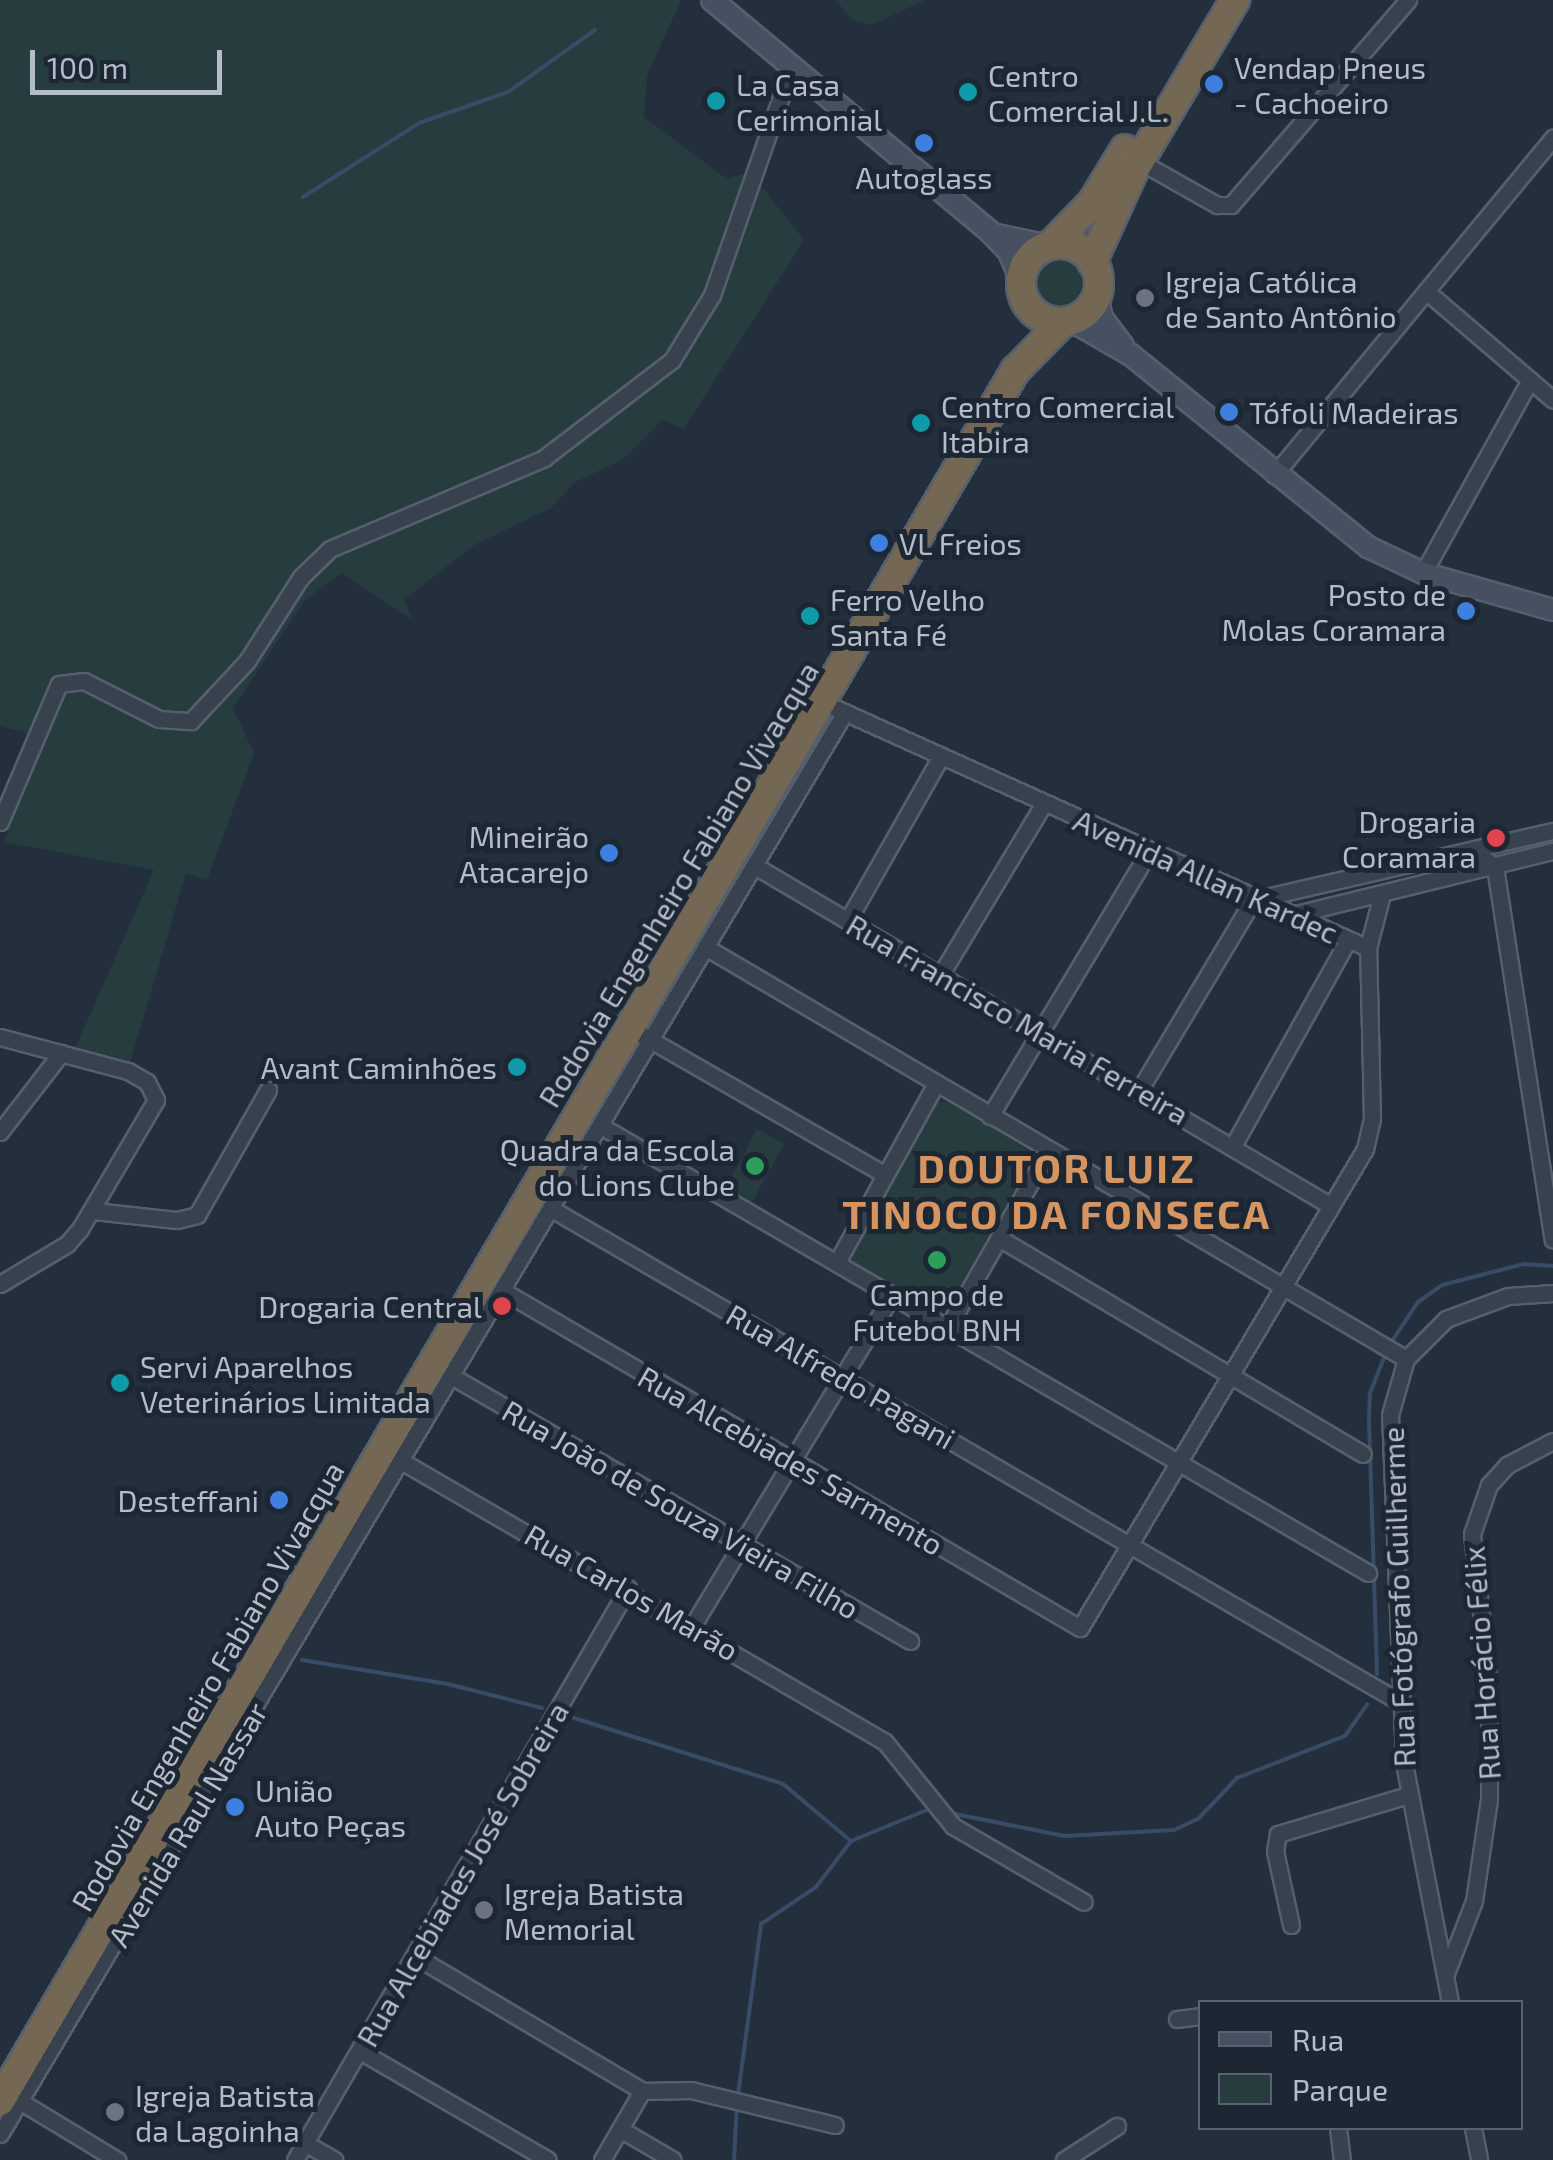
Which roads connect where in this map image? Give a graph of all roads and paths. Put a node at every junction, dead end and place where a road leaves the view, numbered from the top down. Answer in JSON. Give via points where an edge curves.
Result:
{"nodes":[{"id":1,"x":712,"y":0,"type":"edge"},
{"id":2,"x":1213,"y":0,"type":"edge"},
{"id":3,"x":1234,"y":0,"type":"edge"},
{"id":4,"x":1408,"y":0,"type":"edge"},
{"id":5,"x":791,"y":68,"type":"junction"},
{"id":6,"x":1553,"y":138,"type":"edge"},
{"id":7,"x":1139,"y":160,"type":"junction"},
{"id":8,"x":990,"y":232,"type":"junction"},
{"id":9,"x":1049,"y":244,"type":"junction"},
{"id":10,"x":1094,"y":276,"type":"junction"},
{"id":11,"x":1024,"y":292,"type":"junction"},
{"id":12,"x":1426,"y":292,"type":"junction"},
{"id":13,"x":1067,"y":322,"type":"junction"},
{"id":14,"x":1131,"y":355,"type":"junction"},
{"id":15,"x":1016,"y":371,"type":"junction"},
{"id":16,"x":1530,"y":380,"type":"junction"},
{"id":17,"x":1553,"y":400,"type":"edge"},
{"id":18,"x":1274,"y":475,"type":"junction"},
{"id":19,"x":1424,"y":573,"type":"junction"},
{"id":20,"x":1552,"y":607,"type":"edge"},
{"id":21,"x":834,"y":708,"type":"junction"},
{"id":22,"x":942,"y":756,"type":"junction"},
{"id":23,"x":1044,"y":803,"type":"junction"},
{"id":24,"x":0,"y":822,"type":"edge"},
{"id":25,"x":1553,"y":831,"type":"edge"},
{"id":26,"x":1476,"y":851,"type":"junction"},
{"id":27,"x":1553,"y":851,"type":"edge"},
{"id":28,"x":1149,"y":852,"type":"junction"},
{"id":29,"x":1422,"y":863,"type":"junction"},
{"id":30,"x":755,"y":866,"type":"junction"},
{"id":31,"x":1496,"y":867,"type":"junction"},
{"id":32,"x":1428,"y":882,"type":"junction"},
{"id":33,"x":1382,"y":894,"type":"junction"},
{"id":34,"x":1253,"y":900,"type":"junction"},
{"id":35,"x":1292,"y":915,"type":"junction"},
{"id":36,"x":848,"y":920,"type":"junction"},
{"id":37,"x":1348,"y":940,"type":"junction"},
{"id":38,"x":707,"y":948,"type":"junction"},
{"id":39,"x":1368,"y":948,"type":"junction"},
{"id":40,"x":941,"y":974,"type":"junction"},
{"id":41,"x":1042,"y":1031,"type":"junction"},
{"id":42,"x":640,"y":1035,"type":"junction"},
{"id":43,"x":0,"y":1036,"type":"edge"},
{"id":44,"x":61,"y":1053,"type":"junction"},
{"id":45,"x":936,"y":1086,"type":"junction"},
{"id":46,"x":1140,"y":1089,"type":"junction"},
{"id":47,"x":268,"y":1090,"type":"dead end"},
{"id":48,"x":990,"y":1116,"type":"junction"},
{"id":49,"x":601,"y":1126,"type":"junction"},
{"id":50,"x":0,"y":1132,"type":"edge"},
{"id":51,"x":1234,"y":1144,"type":"junction"},
{"id":52,"x":1049,"y":1150,"type":"junction"},
{"id":53,"x":885,"y":1175,"type":"junction"},
{"id":54,"x":1551,"y":1198,"type":"edge"},
{"id":55,"x":1331,"y":1206,"type":"junction"},
{"id":56,"x":550,"y":1208,"type":"junction"},
{"id":57,"x":94,"y":1211,"type":"junction"},
{"id":58,"x":999,"y":1238,"type":"junction"},
{"id":59,"x":1553,"y":1240,"type":"edge"},
{"id":60,"x":837,"y":1262,"type":"junction"},
{"id":61,"x":0,"y":1284,"type":"edge"},
{"id":62,"x":1283,"y":1287,"type":"junction"},
{"id":63,"x":503,"y":1291,"type":"junction"},
{"id":64,"x":1553,"y":1293,"type":"edge"},
{"id":65,"x":892,"y":1295,"type":"junction"},
{"id":66,"x":948,"y":1327,"type":"junction"},
{"id":67,"x":1395,"y":1352,"type":"junction"},
{"id":68,"x":843,"y":1376,"type":"junction"},
{"id":69,"x":1232,"y":1376,"type":"junction"},
{"id":70,"x":452,"y":1377,"type":"junction"},
{"id":71,"x":1553,"y":1441,"type":"edge"},
{"id":72,"x":1364,"y":1454,"type":"dead end"},
{"id":73,"x":403,"y":1462,"type":"junction"},
{"id":74,"x":792,"y":1462,"type":"junction"},
{"id":75,"x":1179,"y":1462,"type":"junction"},
{"id":76,"x":372,"y":1512,"type":"junction"},
{"id":77,"x":338,"y":1523,"type":"junction"},
{"id":78,"x":743,"y":1542,"type":"junction"},
{"id":79,"x":1130,"y":1546,"type":"junction"},
{"id":80,"x":1368,"y":1574,"type":"dead end"},
{"id":81,"x":628,"y":1588,"type":"junction"},
{"id":82,"x":692,"y":1625,"type":"junction"},
{"id":83,"x":1080,"y":1628,"type":"joint"},
{"id":84,"x":910,"y":1641,"type":"dead end"},
{"id":85,"x":1398,"y":1701,"type":"junction"},
{"id":86,"x":196,"y":1788,"type":"junction"},
{"id":87,"x":1408,"y":1795,"type":"junction"},
{"id":88,"x":1084,"y":1902,"type":"dead end"},
{"id":89,"x":1291,"y":1925,"type":"dead end"},
{"id":90,"x":415,"y":1956,"type":"junction"},
{"id":91,"x":1445,"y":1976,"type":"junction"},
{"id":92,"x":1450,"y":2000,"type":"edge"},
{"id":93,"x":1198,"y":2016,"type":"edge"},
{"id":94,"x":1178,"y":2020,"type":"dead end"},
{"id":95,"x":360,"y":2051,"type":"junction"},
{"id":96,"x":642,"y":2091,"type":"junction"},
{"id":97,"x":8,"y":2098,"type":"edge"},
{"id":98,"x":835,"y":2125,"type":"dead end"},
{"id":99,"x":1117,"y":2126,"type":"dead end"},
{"id":100,"x":620,"y":2130,"type":"junction"},
{"id":101,"x":1338,"y":2130,"type":"edge"},
{"id":102,"x":1473,"y":2130,"type":"edge"},
{"id":103,"x":0,"y":2134,"type":"edge"},
{"id":104,"x":305,"y":2143,"type":"junction"},
{"id":105,"x":118,"y":2160,"type":"edge"},
{"id":106,"x":295,"y":2160,"type":"edge"},
{"id":107,"x":334,"y":2160,"type":"edge"},
{"id":108,"x":548,"y":2160,"type":"edge"},
{"id":109,"x":602,"y":2160,"type":"edge"},
{"id":110,"x":674,"y":2160,"type":"edge"},
{"id":111,"x":1064,"y":2160,"type":"edge"},
{"id":112,"x":1342,"y":2160,"type":"edge"},
{"id":113,"x":1479,"y":2160,"type":"edge"}],
"edges":[{"from":1,"to":5,"type":"main road"},
{"from":2,"to":9,"type":"highway","via":[[1092,202]]},
{"from":3,"to":7,"type":"highway"},
{"from":4,"to":7,"type":"street","via":[[1231,205],[1217,205]]},
{"from":5,"to":8,"type":"main road"},
{"from":5,"to":24,"type":"street","via":[[712,295],[660,371],[544,458],[330,549],[301,577],[247,661],[191,721],[159,719],[84,681],[60,684]]},
{"from":6,"to":12,"type":"street"},
{"from":7,"to":10,"type":"highway"},
{"from":8,"to":9,"type":"main road"},
{"from":8,"to":11,"type":"main road","via":[[1008,252]]},
{"from":9,"to":10,"type":"highway","via":[[1072,244]]},
{"from":9,"to":11,"type":"highway","via":[[1026,265]]},
{"from":10,"to":13,"type":"highway","via":[[1091,305]]},
{"from":10,"to":14,"type":"main road","via":[[1102,318]]},
{"from":11,"to":13,"type":"highway","via":[[1034,313]]},
{"from":11,"to":15,"type":"highway","name":"Rodovia Engenheiro Fabiano Vivacqua"},
{"from":12,"to":16,"type":"street"},
{"from":12,"to":18,"type":"street"},
{"from":13,"to":14,"type":"main road"},
{"from":13,"to":15,"type":"highway","name":"Rodovia Engenheiro Fabiano Vivacqua"},
{"from":14,"to":18,"type":"main road"},
{"from":15,"to":21,"type":"highway","name":"Rodovia Engenheiro Fabiano Vivacqua"},
{"from":16,"to":17,"type":"street"},
{"from":16,"to":19,"type":"street"},
{"from":18,"to":19,"type":"main road","via":[[1368,546]]},
{"from":19,"to":20,"type":"main road"},
{"from":21,"to":22,"type":"street","name":"Avenida Allan Kardec"},
{"from":21,"to":30,"type":"street"},
{"from":21,"to":42,"type":"highway","name":"Rodovia Engenheiro Fabiano Vivacqua"},
{"from":22,"to":23,"type":"street","name":"Avenida Allan Kardec"},
{"from":22,"to":36,"type":"street"},
{"from":23,"to":28,"type":"street","name":"Avenida Allan Kardec"},
{"from":23,"to":40,"type":"street"},
{"from":25,"to":26,"type":"street"},
{"from":26,"to":29,"type":"street"},
{"from":26,"to":31,"type":"street"},
{"from":27,"to":31,"type":"street"},
{"from":28,"to":34,"type":"street","name":"Avenida Allan Kardec"},
{"from":28,"to":41,"type":"street"},
{"from":29,"to":32,"type":"street"},
{"from":29,"to":34,"type":"street"},
{"from":30,"to":36,"type":"street","name":"Rua Francisco Maria Ferreira"},
{"from":30,"to":38,"type":"street"},
{"from":31,"to":32,"type":"street"},
{"from":31,"to":54,"type":"street"},
{"from":32,"to":33,"type":"street"},
{"from":33,"to":35,"type":"street"},
{"from":33,"to":39,"type":"street"},
{"from":34,"to":35,"type":"street","name":"Avenida Allan Kardec"},
{"from":34,"to":46,"type":"street"},
{"from":35,"to":37,"type":"street","name":"Avenida Allan Kardec"},
{"from":36,"to":40,"type":"street","name":"Rua Francisco Maria Ferreira"},
{"from":37,"to":39,"type":"street","name":"Avenida Allan Kardec"},
{"from":37,"to":51,"type":"street"},
{"from":38,"to":42,"type":"street"},
{"from":38,"to":45,"type":"street"},
{"from":39,"to":55,"type":"street","name":"Avenida Allan Kardec","via":[[1371,1131]]},
{"from":40,"to":41,"type":"street","name":"Rua Francisco Maria Ferreira"},
{"from":41,"to":46,"type":"street","name":"Rua Francisco Maria Ferreira"},
{"from":41,"to":48,"type":"street"},
{"from":42,"to":49,"type":"street"},
{"from":42,"to":53,"type":"street"},
{"from":42,"to":77,"type":"highway","name":"Rodovia Engenheiro Fabiano Vivacqua"},
{"from":43,"to":44,"type":"street"},
{"from":44,"to":50,"type":"street"},
{"from":44,"to":57,"type":"street","via":[[138,1076],[156,1100]]},
{"from":45,"to":48,"type":"street"},
{"from":45,"to":53,"type":"street"},
{"from":46,"to":51,"type":"street","name":"Rua Francisco Maria Ferreira"},
{"from":47,"to":57,"type":"street","via":[[197,1216]]},
{"from":48,"to":52,"type":"street"},
{"from":49,"to":56,"type":"street"},
{"from":49,"to":60,"type":"street"},
{"from":51,"to":55,"type":"street","name":"Rua Francisco Maria Ferreira"},
{"from":52,"to":58,"type":"street"},
{"from":52,"to":62,"type":"street"},
{"from":53,"to":60,"type":"street"},
{"from":54,"to":59,"type":"street"},
{"from":55,"to":62,"type":"street","name":"Avenida Allan Kardec"},
{"from":56,"to":63,"type":"street"},
{"from":56,"to":68,"type":"street","name":"Rua Alfredo Pagani"},
{"from":57,"to":61,"type":"street","via":[[67,1244]]},
{"from":58,"to":66,"type":"street"},
{"from":58,"to":69,"type":"street"},
{"from":60,"to":65,"type":"street"},
{"from":62,"to":67,"type":"street"},
{"from":62,"to":69,"type":"street","name":"Avenida Allan Kardec"},
{"from":63,"to":70,"type":"street"},
{"from":63,"to":74,"type":"street","name":"Rua Alcebiades Sarmento"},
{"from":64,"to":67,"type":"street","via":[[1474,1306]]},
{"from":65,"to":66,"type":"street"},
{"from":65,"to":68,"type":"street"},
{"from":66,"to":75,"type":"street"},
{"from":67,"to":85,"type":"street","name":"Rua Fotógrafo Guilherme","via":[[1390,1414]]},
{"from":68,"to":74,"type":"street"},
{"from":68,"to":79,"type":"street","name":"Rua Alfredo Pagani"},
{"from":69,"to":72,"type":"street"},
{"from":69,"to":75,"type":"street","name":"Avenida Allan Kardec"},
{"from":70,"to":73,"type":"street"},
{"from":70,"to":78,"type":"street","name":"Rua João de Souza Vieira Filho"},
{"from":71,"to":91,"type":"street","name":"Rua Horácio Félix","via":[[1498,1475],[1472,1534],[1488,1684],[1489,1800],[1466,1931]]},
{"from":73,"to":76,"type":"street"},
{"from":73,"to":81,"type":"street","name":"Rua Carlos Marão"},
{"from":74,"to":78,"type":"street"},
{"from":74,"to":83,"type":"street","name":"Rua Alcebiades Sarmento"},
{"from":75,"to":79,"type":"street","name":"Avenida Allan Kardec"},
{"from":75,"to":80,"type":"street"},
{"from":76,"to":77,"type":"highway"},
{"from":76,"to":86,"type":"street","name":"Avenida Raul Nassar"},
{"from":77,"to":86,"type":"highway","name":"Rodovia Engenheiro Fabiano Vivacqua"},
{"from":78,"to":82,"type":"street"},
{"from":78,"to":84,"type":"street","name":"Rua João de Souza Vieira Filho"},
{"from":79,"to":83,"type":"street","name":"Avenida Allan Kardec"},
{"from":79,"to":85,"type":"street","name":"Rua Alfredo Pagani"},
{"from":81,"to":82,"type":"street","name":"Rua Carlos Marão"},
{"from":81,"to":90,"type":"street","name":"Rua Alcebiades José Sobreira"},
{"from":82,"to":88,"type":"street","name":"Rua Carlos Marão","via":[[886,1742],[953,1826]]},
{"from":85,"to":87,"type":"street","name":"Rua Fotógrafo Guilherme"},
{"from":86,"to":97,"type":"highway","name":"Rodovia Engenheiro Fabiano Vivacqua"},
{"from":87,"to":89,"type":"street","via":[[1278,1834],[1275,1851]]},
{"from":87,"to":91,"type":"street","name":"Rua Fotógrafo Guilherme"},
{"from":90,"to":95,"type":"street","name":"Rua Alcebiades José Sobreira"},
{"from":90,"to":96,"type":"street"},
{"from":91,"to":92,"type":"street","name":"Rua Fotógrafo Guilherme"},
{"from":93,"to":94,"type":"street"},
{"from":95,"to":104,"type":"street","name":"Rua Alcebiades José Sobreira"},
{"from":95,"to":108,"type":"street"},
{"from":96,"to":98,"type":"street","via":[[674,2088]]},
{"from":96,"to":100,"type":"street"},
{"from":97,"to":103,"type":"street"},
{"from":97,"to":105,"type":"street"},
{"from":99,"to":111,"type":"street"},
{"from":100,"to":109,"type":"street"},
{"from":100,"to":110,"type":"street"},
{"from":101,"to":112,"type":"street"},
{"from":102,"to":113,"type":"street"},
{"from":104,"to":106,"type":"street","name":"Rua Alcebiades José Sobreira"},
{"from":104,"to":107,"type":"street"}]}
